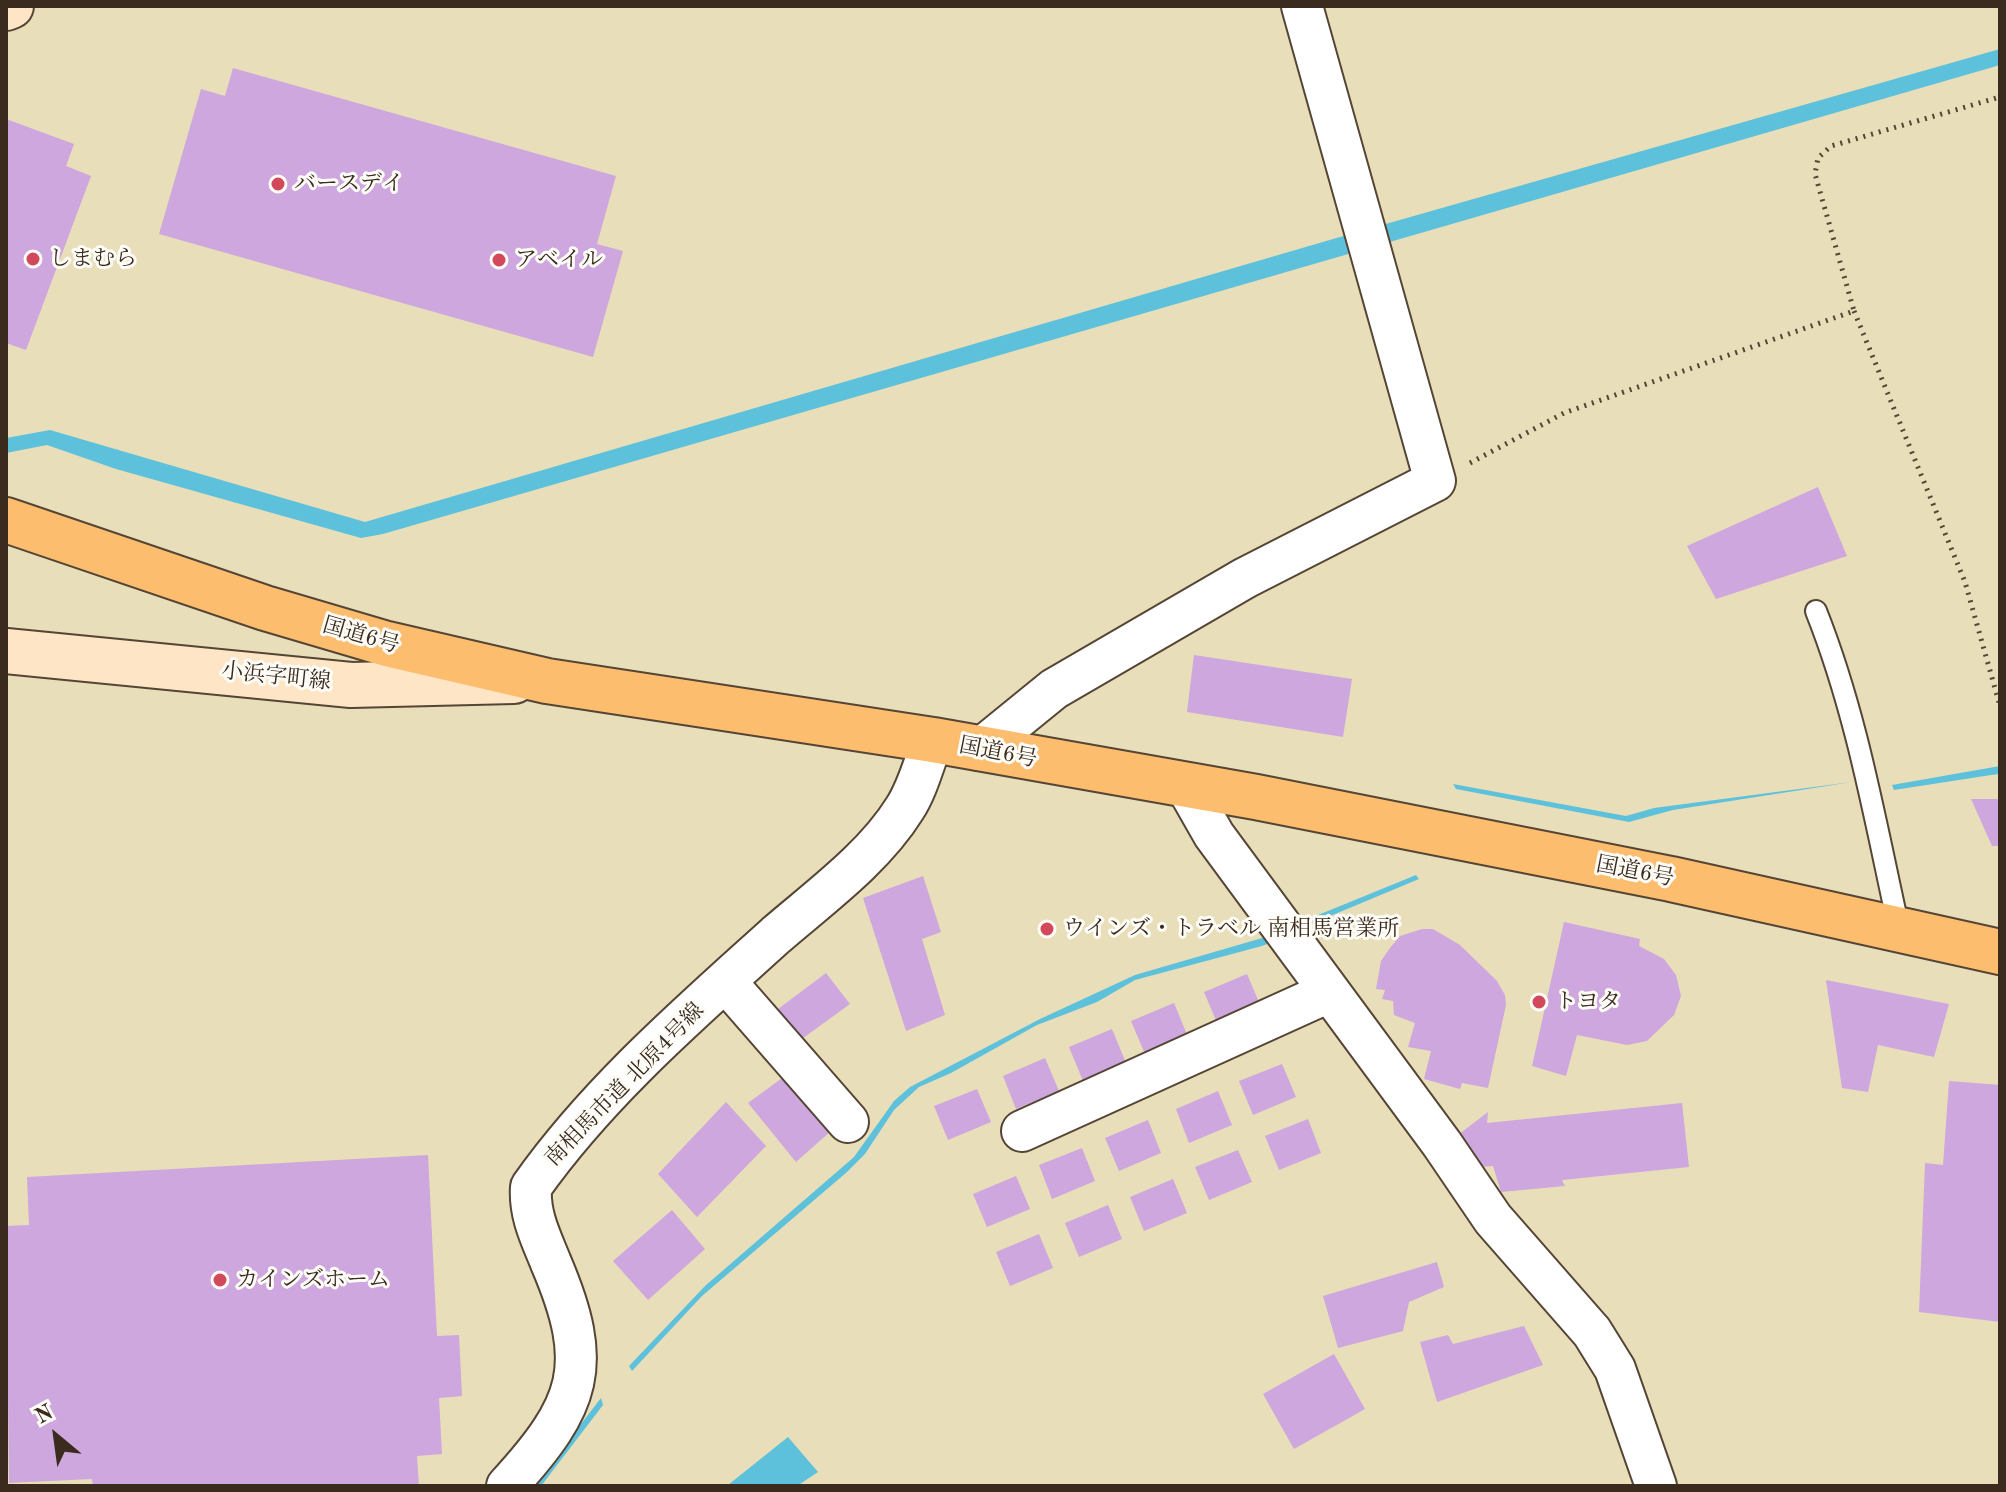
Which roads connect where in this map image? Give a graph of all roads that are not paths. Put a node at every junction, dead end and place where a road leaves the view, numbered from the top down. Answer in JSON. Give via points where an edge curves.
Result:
{"nodes":[{"id":1,"x":1302,"y":6,"type":"edge"},
{"id":2,"x":6,"y":520,"type":"edge"},
{"id":3,"x":1816,"y":611,"type":"dead end"},
{"id":4,"x":6,"y":651,"type":"edge"},
{"id":5,"x":547,"y":681,"type":"junction"},
{"id":6,"x":933,"y":740,"type":"junction"},
{"id":7,"x":979,"y":750,"type":"junction"},
{"id":8,"x":1186,"y":786,"type":"junction"},
{"id":9,"x":1899,"y":929,"type":"junction"},
{"id":10,"x":2000,"y":952,"type":"edge"},
{"id":11,"x":725,"y":981,"type":"junction"},
{"id":12,"x":1329,"y":992,"type":"junction"},
{"id":13,"x":848,"y":1122,"type":"dead end"},
{"id":14,"x":1022,"y":1131,"type":"dead end"},
{"id":15,"x":507,"y":1486,"type":"edge"},
{"id":16,"x":1656,"y":1486,"type":"edge"}],
"edges":[{"from":1,"to":7,"type":"street","via":[[1435,481],[1245,578],[1054,689]]},
{"from":2,"to":5,"type":"highway","name":"国道6号","via":[[265,608],[387,644]]},
{"from":3,"to":9,"type":"lane","via":[[1863,757]]},
{"from":4,"to":5,"type":"main road","name":"小浜字町線","via":[[351,685]]},
{"from":5,"to":6,"type":"highway","name":"国道6号"},
{"from":6,"to":7,"type":"highway","name":"国道6号"},
{"from":6,"to":11,"type":"street","name":"南相馬市道 北原4号線","via":[[907,806],[883,838]]},
{"from":7,"to":8,"type":"highway","name":"国道6号"},
{"from":8,"to":9,"type":"highway","name":"国道6号","via":[[1671,879]]},
{"from":8,"to":12,"type":"street","via":[[1214,835]]},
{"from":9,"to":10,"type":"highway","name":"国道6号"},
{"from":11,"to":13,"type":"street"},
{"from":11,"to":15,"type":"street","name":"南相馬市道 北原4号線","via":[[606,1098],[531,1187],[533,1219],[573,1327],[577,1367],[569,1405]]},
{"from":12,"to":14,"type":"street"},
{"from":12,"to":16,"type":"street","via":[[1493,1219],[1592,1332],[1615,1369]]}]}
